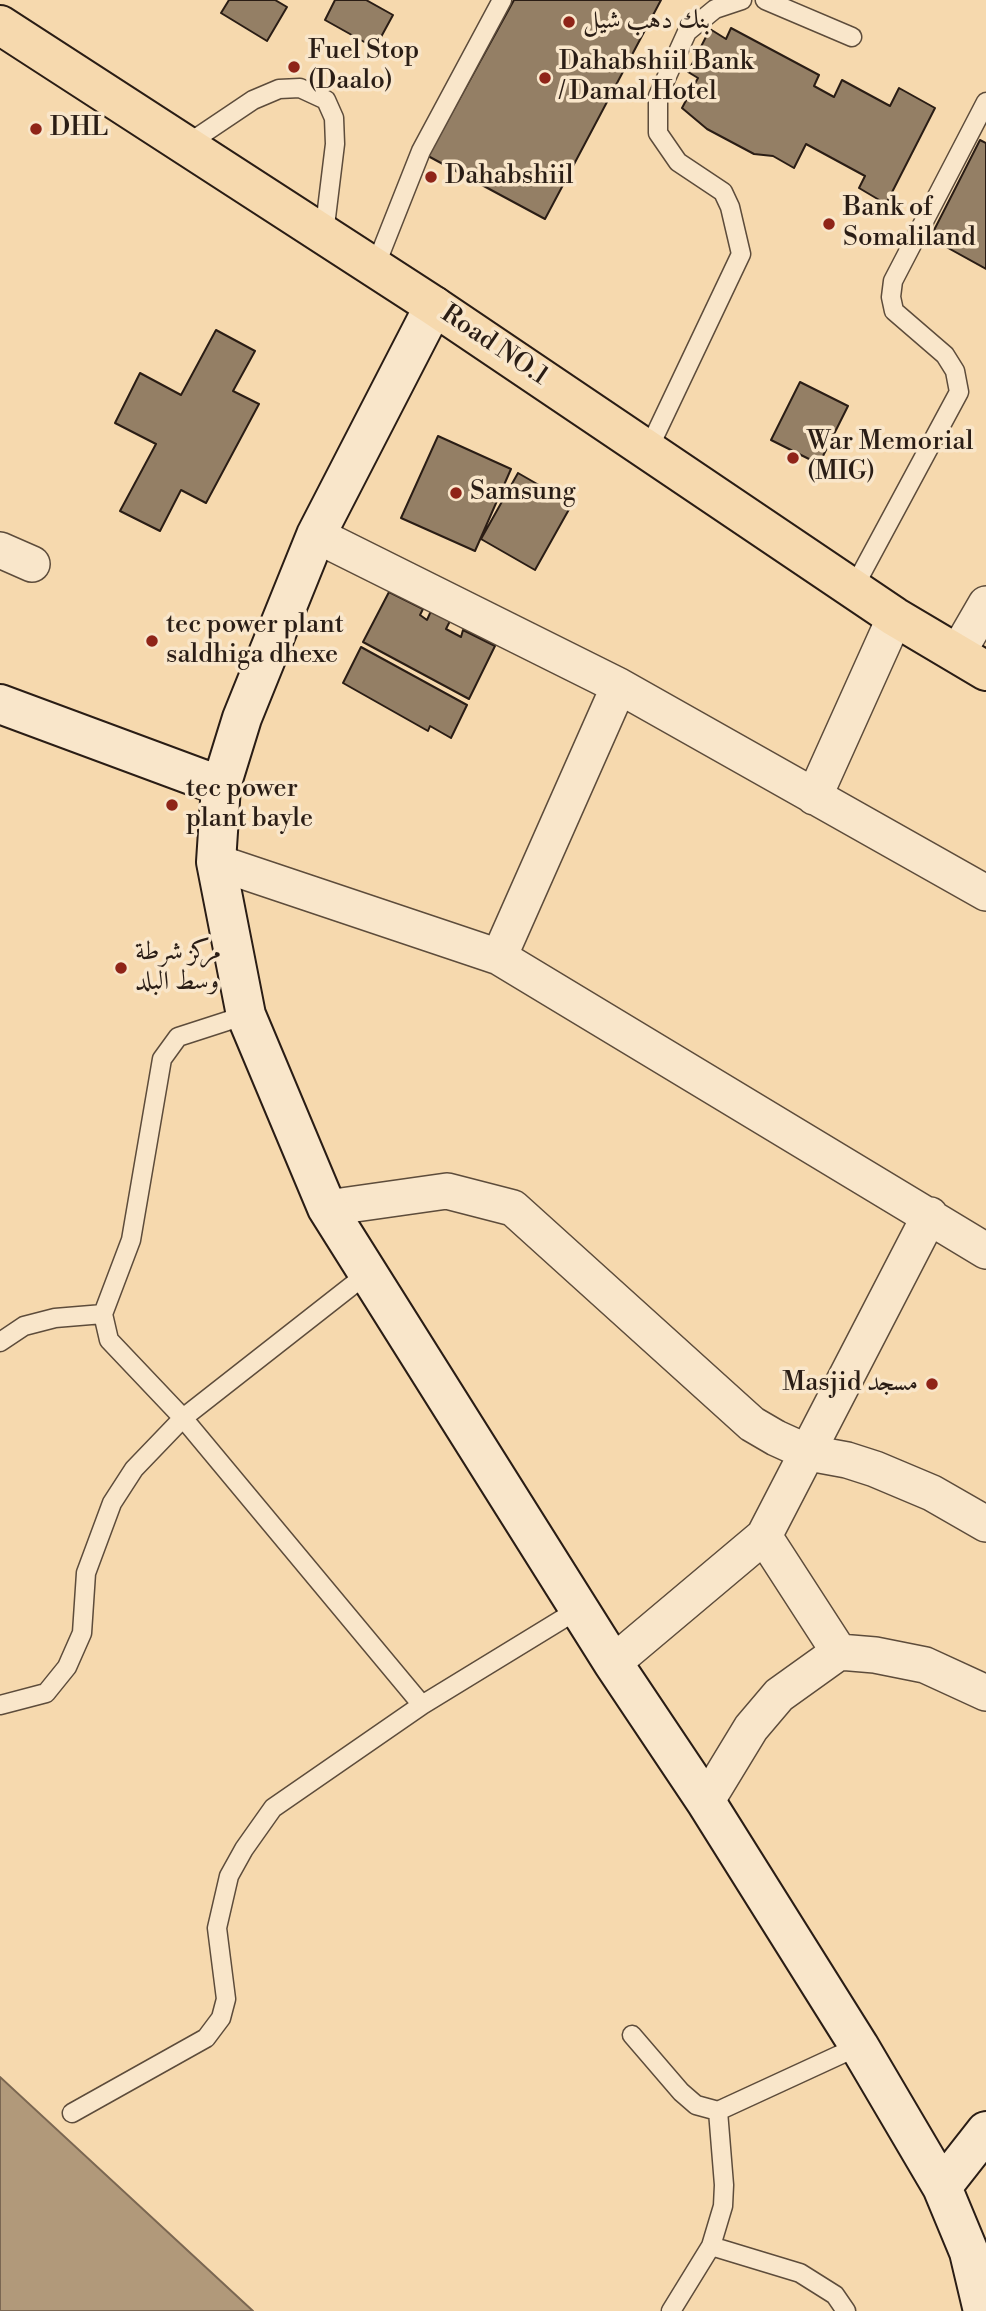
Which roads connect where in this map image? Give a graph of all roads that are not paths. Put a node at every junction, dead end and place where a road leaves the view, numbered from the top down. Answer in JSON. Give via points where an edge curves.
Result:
{"nodes":[{"id":1,"x":502,"y":0,"type":"edge"},
{"id":2,"x":742,"y":0,"type":"edge"},
{"id":3,"x":765,"y":0,"type":"edge"},
{"id":4,"x":0,"y":25,"type":"edge"},
{"id":5,"x":852,"y":37,"type":"dead end"},
{"id":6,"x":986,"y":102,"type":"edge"},
{"id":7,"x":186,"y":145,"type":"junction"},
{"id":8,"x":324,"y":234,"type":"junction"},
{"id":9,"x":375,"y":267,"type":"junction"},
{"id":10,"x":434,"y":306,"type":"junction"},
{"id":11,"x":648,"y":450,"type":"junction"},
{"id":12,"x":316,"y":535,"type":"junction"},
{"id":13,"x":0,"y":550,"type":"edge"},
{"id":14,"x":32,"y":564,"type":"dead end"},
{"id":15,"x":853,"y":589,"type":"junction"},
{"id":16,"x":986,"y":604,"type":"edge"},
{"id":17,"x":895,"y":617,"type":"junction"},
{"id":18,"x":971,"y":662,"type":"edge"},
{"id":19,"x":619,"y":687,"type":"junction"},
{"id":20,"x":0,"y":704,"type":"edge"},
{"id":21,"x":221,"y":786,"type":"junction"},
{"id":22,"x":814,"y":797,"type":"junction"},
{"id":23,"x":216,"y":862,"type":"junction"},
{"id":24,"x":986,"y":893,"type":"edge"},
{"id":25,"x":499,"y":957,"type":"junction"},
{"id":26,"x":246,"y":1015,"type":"junction"},
{"id":27,"x":327,"y":1208,"type":"junction"},
{"id":28,"x":930,"y":1215,"type":"junction"},
{"id":29,"x":983,"y":1244,"type":"edge"},
{"id":30,"x":368,"y":1273,"type":"junction"},
{"id":31,"x":103,"y":1314,"type":"junction"},
{"id":32,"x":0,"y":1342,"type":"edge"},
{"id":33,"x":183,"y":1418,"type":"junction"},
{"id":34,"x":808,"y":1453,"type":"junction"},
{"id":35,"x":986,"y":1524,"type":"edge"},
{"id":36,"x":764,"y":1536,"type":"junction"},
{"id":37,"x":579,"y":1609,"type":"junction"},
{"id":38,"x":839,"y":1651,"type":"junction"},
{"id":39,"x":613,"y":1663,"type":"junction"},
{"id":40,"x":986,"y":1693,"type":"edge"},
{"id":41,"x":0,"y":1705,"type":"edge"},
{"id":42,"x":422,"y":1705,"type":"junction"},
{"id":43,"x":706,"y":1802,"type":"junction"},
{"id":44,"x":632,"y":2035,"type":"dead end"},
{"id":45,"x":859,"y":2046,"type":"junction"},
{"id":46,"x":718,"y":2112,"type":"junction"},
{"id":47,"x":72,"y":2113,"type":"dead end"},
{"id":48,"x":986,"y":2131,"type":"edge"},
{"id":49,"x":942,"y":2187,"type":"junction"},
{"id":50,"x":711,"y":2246,"type":"junction"},
{"id":51,"x":671,"y":2311,"type":"edge"},
{"id":52,"x":846,"y":2311,"type":"edge"},
{"id":53,"x":983,"y":2311,"type":"edge"}],
"edges":[{"from":1,"to":9,"type":"lane","via":[[421,151]]},
{"from":2,"to":11,"type":"lane","via":[[715,9],[687,32],[659,96],[658,133],[678,162],[723,192],[741,254]]},
{"from":3,"to":5,"type":"lane"},
{"from":4,"to":7,"type":"highway","name":"Road NO.1"},
{"from":6,"to":15,"type":"lane","via":[[893,281],[891,297],[894,311],[945,355],[955,371],[959,392]]},
{"from":7,"to":8,"type":"highway","name":"Road NO.1"},
{"from":7,"to":8,"type":"lane","via":[[253,100],[279,89],[300,88],[327,100],[334,118],[335,144]]},
{"from":8,"to":9,"type":"highway","name":"Road NO.1"},
{"from":9,"to":10,"type":"highway","name":"Road NO.1"},
{"from":10,"to":11,"type":"highway","name":"Road NO.1"},
{"from":10,"to":12,"type":"main road"},
{"from":11,"to":15,"type":"highway","name":"Road NO.1"},
{"from":12,"to":19,"type":"street"},
{"from":12,"to":21,"type":"main road","via":[[242,718]]},
{"from":13,"to":14,"type":"street"},
{"from":15,"to":17,"type":"highway","name":"Road NO.1"},
{"from":16,"to":18,"type":"street"},
{"from":17,"to":18,"type":"highway","name":"Road NO.1"},
{"from":17,"to":22,"type":"street"},
{"from":19,"to":22,"type":"street"},
{"from":19,"to":25,"type":"street"},
{"from":20,"to":21,"type":"main road"},
{"from":21,"to":23,"type":"main road"},
{"from":22,"to":24,"type":"street"},
{"from":23,"to":25,"type":"street"},
{"from":23,"to":26,"type":"main road"},
{"from":25,"to":28,"type":"street"},
{"from":26,"to":27,"type":"main road"},
{"from":26,"to":31,"type":"lane","via":[[178,1037],[162,1059],[131,1241]]},
{"from":27,"to":30,"type":"main road"},
{"from":27,"to":34,"type":"street","via":[[447,1191],[513,1208],[752,1424]]},
{"from":28,"to":29,"type":"street"},
{"from":28,"to":34,"type":"street"},
{"from":30,"to":33,"type":"lane"},
{"from":30,"to":37,"type":"main road"},
{"from":31,"to":32,"type":"lane","via":[[24,1326]]},
{"from":31,"to":33,"type":"lane","via":[[109,1340]]},
{"from":33,"to":41,"type":"lane","via":[[134,1469],[112,1503],[86,1573],[82,1633],[67,1667],[46,1693]]},
{"from":33,"to":42,"type":"lane"},
{"from":34,"to":35,"type":"street","via":[[875,1469],[932,1493]]},
{"from":34,"to":36,"type":"street"},
{"from":36,"to":38,"type":"street"},
{"from":36,"to":39,"type":"street"},
{"from":37,"to":39,"type":"main road"},
{"from":37,"to":42,"type":"lane"},
{"from":38,"to":40,"type":"street","via":[[925,1665]]},
{"from":38,"to":43,"type":"street","via":[[779,1695],[751,1728]]},
{"from":39,"to":43,"type":"main road"},
{"from":42,"to":47,"type":"lane","via":[[273,1808],[244,1849],[229,1876],[217,1927],[226,1999],[221,2018],[205,2038]]},
{"from":43,"to":45,"type":"main road"},
{"from":44,"to":46,"type":"lane","via":[[681,2092],[696,2105]]},
{"from":45,"to":46,"type":"lane"},
{"from":45,"to":49,"type":"main road"},
{"from":46,"to":50,"type":"lane","via":[[723,2206]]},
{"from":48,"to":49,"type":"main road"},
{"from":49,"to":53,"type":"main road","via":[[969,2252]]},
{"from":50,"to":51,"type":"lane"},
{"from":50,"to":52,"type":"lane","via":[[800,2273],[835,2295]]}]}
